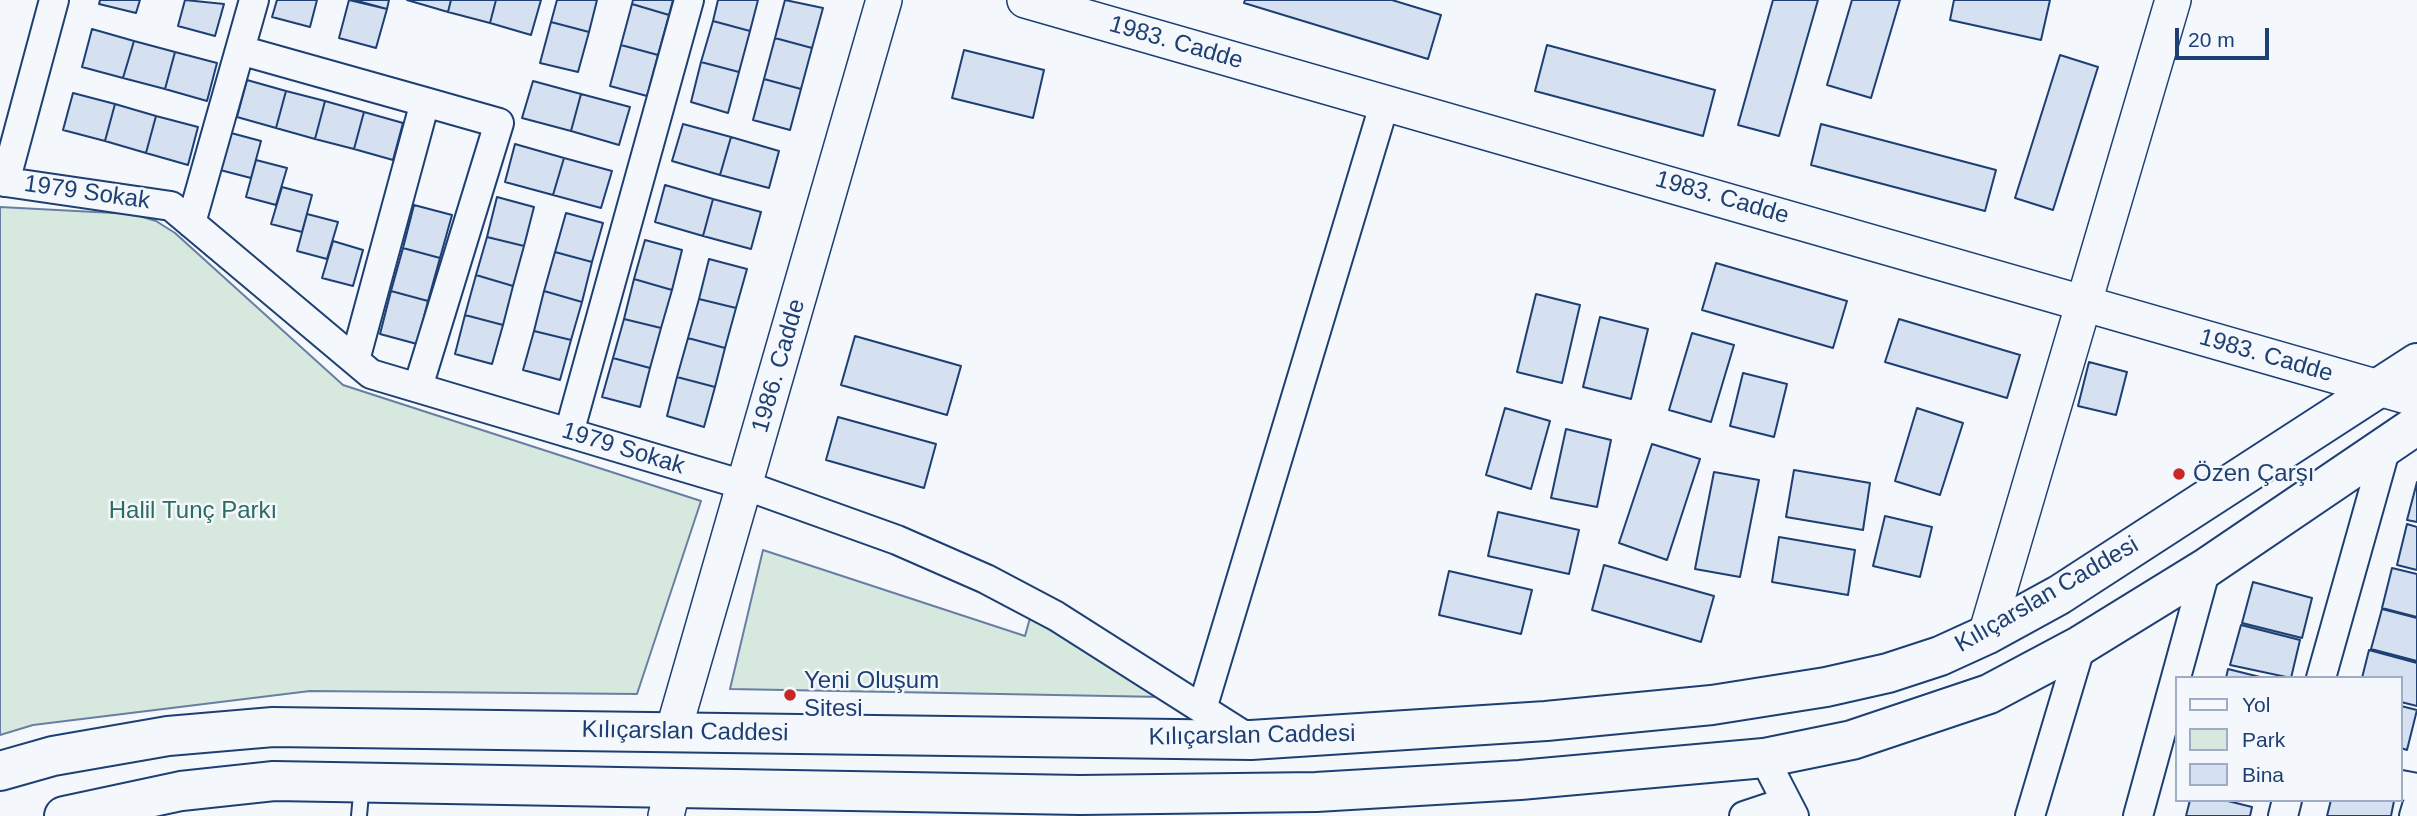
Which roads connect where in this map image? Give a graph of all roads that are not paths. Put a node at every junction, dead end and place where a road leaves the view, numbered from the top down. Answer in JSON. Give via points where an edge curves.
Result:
{"nodes":[{"id":1,"x":54,"y":0,"type":"edge"},
{"id":2,"x":254,"y":0,"type":"edge"},
{"id":3,"x":689,"y":0,"type":"edge"},
{"id":4,"x":884,"y":0,"type":"edge"},
{"id":5,"x":1025,"y":0,"type":"edge"},
{"id":6,"x":2173,"y":0,"type":"edge"},
{"id":7,"x":240,"y":50,"type":"junction"},
{"id":8,"x":425,"y":102,"type":"junction"},
{"id":9,"x":1385,"y":102,"type":"junction"},
{"id":10,"x":2,"y":181,"type":"edge"},
{"id":11,"x":191,"y":222,"type":"junction"},
{"id":12,"x":2084,"y":303,"type":"junction"},
{"id":13,"x":355,"y":360,"type":"junction"},
{"id":14,"x":2417,"y":362,"type":"edge"},
{"id":15,"x":418,"y":387,"type":"junction"},
{"id":16,"x":2379,"y":389,"type":"junction"},
{"id":17,"x":2417,"y":400,"type":"edge"},
{"id":18,"x":2417,"y":425,"type":"edge"},
{"id":19,"x":569,"y":433,"type":"junction"},
{"id":20,"x":2386,"y":447,"type":"junction"},
{"id":21,"x":744,"y":485,"type":"junction"},
{"id":22,"x":2206,"y":568,"type":"junction"},
{"id":23,"x":1986,"y":635,"type":"junction"},
{"id":24,"x":2081,"y":645,"type":"junction"},
{"id":25,"x":2182,"y":676,"type":"edge"},
{"id":26,"x":2322,"y":676,"type":"edge"},
{"id":27,"x":2176,"y":704,"type":"edge"},
{"id":28,"x":1202,"y":709,"type":"junction"},
{"id":29,"x":673,"y":732,"type":"junction"},
{"id":30,"x":2169,"y":736,"type":"edge"},
{"id":31,"x":1251,"y":740,"type":"junction"},
{"id":32,"x":1764,"y":758,"type":"junction"},
{"id":33,"x":0,"y":771,"type":"edge"},
{"id":34,"x":360,"y":799,"type":"edge"},
{"id":35,"x":669,"y":802,"type":"edge"},
{"id":36,"x":1316,"y":804,"type":"edge"},
{"id":37,"x":1080,"y":805,"type":"edge"},
{"id":38,"x":2417,"y":806,"type":"edge"},
{"id":39,"x":1790,"y":809,"type":"edge"},
{"id":40,"x":64,"y":816,"type":"edge"},
{"id":41,"x":1744,"y":816,"type":"edge"},
{"id":42,"x":2030,"y":816,"type":"edge"},
{"id":43,"x":2138,"y":816,"type":"edge"},
{"id":44,"x":2414,"y":816,"type":"edge"}],
"edges":[{"from":1,"to":10,"type":"street"},
{"from":2,"to":7,"type":"street"},
{"from":3,"to":19,"type":"street"},
{"from":4,"to":21,"type":"street","name":"1986. Cadde"},
{"from":5,"to":9,"type":"street","name":"1983. Cadde"},
{"from":6,"to":12,"type":"street"},
{"from":7,"to":8,"type":"street"},
{"from":7,"to":11,"type":"street"},
{"from":8,"to":13,"type":"street"},
{"from":8,"to":15,"type":"street","via":[[499,123]]},
{"from":9,"to":12,"type":"street","name":"1983. Cadde"},
{"from":9,"to":28,"type":"street"},
{"from":10,"to":11,"type":"street","name":"1979 Sokak","via":[[165,205]]},
{"from":11,"to":13,"type":"street","name":"1979 Sokak"},
{"from":12,"to":16,"type":"street","name":"1983. Cadde"},
{"from":12,"to":23,"type":"street"},
{"from":13,"to":15,"type":"street","name":"1979 Sokak","via":[[371,374]]},
{"from":14,"to":16,"type":"main road","name":"Kılıçarslan Caddesi"},
{"from":15,"to":19,"type":"street","name":"1979 Sokak"},
{"from":16,"to":17,"type":"street","name":"1983. Cadde"},
{"from":16,"to":23,"type":"main road","name":"Kılıçarslan Caddesi","via":[[2059,595]]},
{"from":18,"to":20,"type":"main road"},
{"from":19,"to":21,"type":"street","name":"1979 Sokak"},
{"from":20,"to":22,"type":"main road"},
{"from":20,"to":26,"type":"street"},
{"from":21,"to":28,"type":"street","name":"1979 Sokak","via":[[897,540],[986,579],[1056,616]]},
{"from":21,"to":29,"type":"street","name":"1986. Cadde"},
{"from":22,"to":24,"type":"main road"},
{"from":22,"to":25,"type":"street"},
{"from":23,"to":31,"type":"main road","name":"Kılıçarslan Caddesi","via":[[1888,673],[1712,705],[1404,732]]},
{"from":24,"to":32,"type":"main road","via":[[1989,694],[1921,719],[1852,740]]},
{"from":24,"to":42,"type":"street"},
{"from":27,"to":30,"type":"street"},
{"from":28,"to":31,"type":"street","name":"1979 Sokak"},
{"from":29,"to":31,"type":"main road","name":"Kılıçarslan Caddesi"},
{"from":29,"to":33,"type":"main road","name":"Kılıçarslan Caddesi","via":[[274,727],[168,736],[53,756]]},
{"from":29,"to":35,"type":"main road"},
{"from":30,"to":43,"type":"street"},
{"from":32,"to":36,"type":"main road"},
{"from":32,"to":39,"type":"street"},
{"from":34,"to":35,"type":"main road"},
{"from":34,"to":40,"type":"main road","via":[[274,781],[181,791]]},
{"from":35,"to":37,"type":"main road"},
{"from":36,"to":37,"type":"main road"},
{"from":38,"to":44,"type":"street"},
{"from":39,"to":41,"type":"street"}]}
